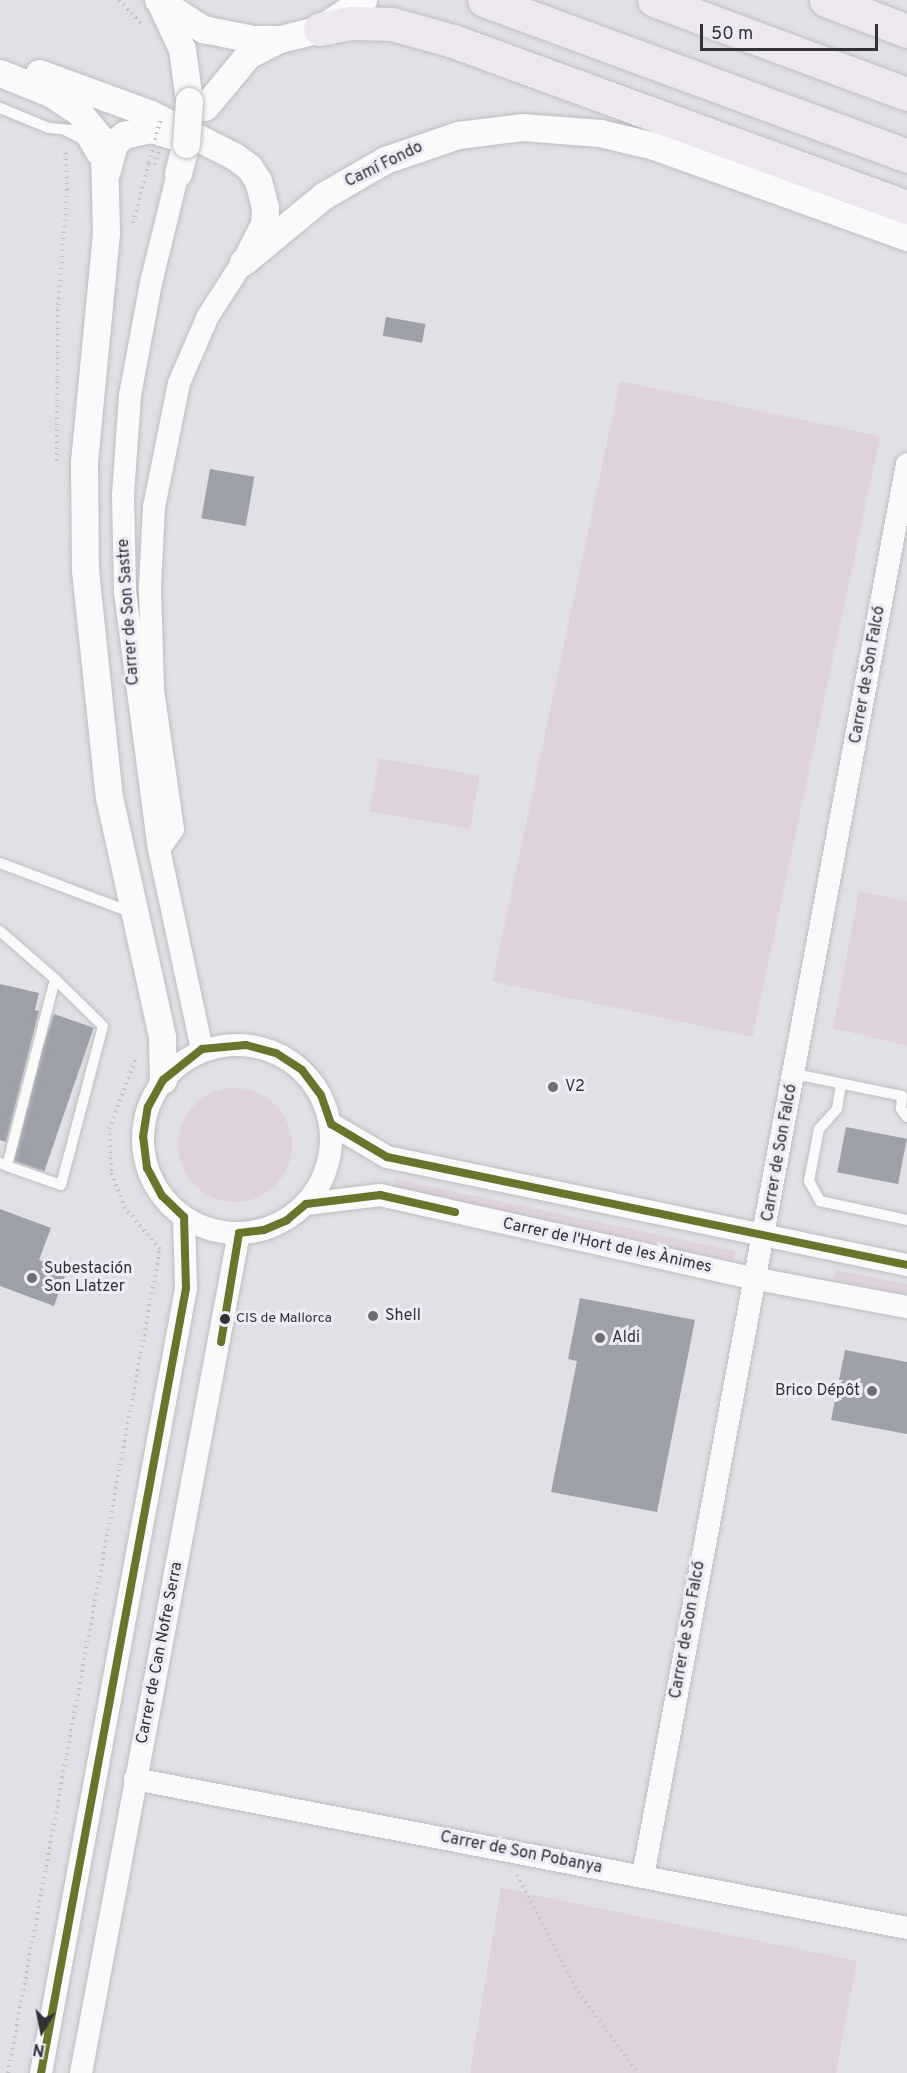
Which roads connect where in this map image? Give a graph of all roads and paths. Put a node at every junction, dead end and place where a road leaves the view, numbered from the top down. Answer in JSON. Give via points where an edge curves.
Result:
{"nodes":[{"id":1,"x":484,"y":0,"type":"edge"},
{"id":2,"x":654,"y":0,"type":"edge"},
{"id":3,"x":826,"y":0,"type":"edge"},
{"id":4,"x":159,"y":1,"type":"edge"},
{"id":5,"x":362,"y":1,"type":"edge"},
{"id":6,"x":320,"y":29,"type":"junction"},
{"id":7,"x":907,"y":31,"type":"edge"},
{"id":8,"x":280,"y":39,"type":"junction"},
{"id":9,"x":0,"y":58,"type":"edge"},
{"id":10,"x":0,"y":72,"type":"edge"},
{"id":11,"x":907,"y":94,"type":"edge"},
{"id":12,"x":186,"y":105,"type":"junction"},
{"id":13,"x":0,"y":108,"type":"edge"},
{"id":14,"x":105,"y":126,"type":"junction"},
{"id":15,"x":150,"y":129,"type":"junction"},
{"id":16,"x":65,"y":130,"type":"junction"},
{"id":17,"x":214,"y":146,"type":"junction"},
{"id":18,"x":907,"y":156,"type":"edge"},
{"id":19,"x":149,"y":163,"type":"dead end"},
{"id":20,"x":167,"y":169,"type":"junction"},
{"id":21,"x":107,"y":170,"type":"junction"},
{"id":22,"x":140,"y":225,"type":"dead end"},
{"id":23,"x":902,"y":230,"type":"edge"},
{"id":24,"x":243,"y":262,"type":"junction"},
{"id":25,"x":95,"y":346,"type":"junction"},
{"id":26,"x":907,"y":464,"type":"edge"},
{"id":27,"x":159,"y":849,"type":"junction"},
{"id":28,"x":0,"y":863,"type":"edge"},
{"id":29,"x":134,"y":913,"type":"junction"},
{"id":30,"x":0,"y":931,"type":"edge"},
{"id":31,"x":55,"y":979,"type":"junction"},
{"id":32,"x":202,"y":1050,"type":"junction"},
{"id":33,"x":138,"y":1052,"type":"dead end"},
{"id":34,"x":795,"y":1074,"type":"junction"},
{"id":35,"x":163,"y":1080,"type":"junction"},
{"id":36,"x":841,"y":1084,"type":"junction"},
{"id":37,"x":907,"y":1117,"type":"edge"},
{"id":38,"x":331,"y":1124,"type":"junction"},
{"id":39,"x":4,"y":1165,"type":"edge"},
{"id":40,"x":306,"y":1204,"type":"junction"},
{"id":41,"x":184,"y":1217,"type":"junction"},
{"id":42,"x":907,"y":1220,"type":"edge"},
{"id":43,"x":239,"y":1233,"type":"junction"},
{"id":44,"x":765,"y":1236,"type":"junction"},
{"id":45,"x":907,"y":1265,"type":"edge"},
{"id":46,"x":757,"y":1279,"type":"junction"},
{"id":47,"x":907,"y":1307,"type":"edge"},
{"id":48,"x":135,"y":1779,"type":"junction"},
{"id":49,"x":504,"y":1850,"type":"junction"},
{"id":50,"x":643,"y":1876,"type":"junction"},
{"id":51,"x":907,"y":1928,"type":"edge"},
{"id":52,"x":8,"y":2073,"type":"edge"},
{"id":53,"x":41,"y":2073,"type":"edge"},
{"id":54,"x":81,"y":2073,"type":"edge"},
{"id":55,"x":638,"y":2073,"type":"edge"}],
"edges":[{"from":1,"to":18,"type":"highway"},
{"from":2,"to":11,"type":"highway"},
{"from":3,"to":7,"type":"highway"},
{"from":4,"to":8,"type":"street","via":[[184,20],[224,35]]},
{"from":4,"to":12,"type":"street","via":[[182,49]]},
{"from":5,"to":6,"type":"street"},
{"from":6,"to":8,"type":"street"},
{"from":6,"to":23,"type":"highway","via":[[351,23],[392,24],[453,41]]},
{"from":8,"to":12,"type":"street","via":[[248,55]]},
{"from":9,"to":17,"type":"street","via":[[151,114]]},
{"from":10,"to":14,"type":"street","via":[[56,97]]},
{"from":12,"to":19,"type":"path","bridge":true},
{"from":12,"to":20,"type":"street","via":[[186,144]]},
{"from":13,"to":16,"type":"lane"},
{"from":14,"to":15,"type":"lane"},
{"from":14,"to":16,"type":"lane"},
{"from":14,"to":21,"type":"street"},
{"from":15,"to":17,"type":"street"},
{"from":15,"to":21,"type":"street","via":[[124,135],[114,143]]},
{"from":16,"to":25,"type":"lane","via":[[90,148],[95,169],[89,285]]},
{"from":17,"to":24,"type":"street","via":[[249,167],[263,194],[264,224]]},
{"from":20,"to":22,"type":"path"},
{"from":20,"to":27,"type":"street","name":"Carrer de Son Sastre","via":[[135,364],[123,495],[129,649]]},
{"from":21,"to":25,"type":"street","via":[[106,233]]},
{"from":23,"to":24,"type":"street","name":"Camí Fondo","via":[[654,146],[600,133],[522,127],[458,135],[385,160],[323,196]]},
{"from":24,"to":27,"type":"street","via":[[208,316],[179,383],[154,507],[150,586],[153,690],[173,829]]},
{"from":25,"to":29,"type":"street","via":[[84,462],[85,570],[109,797]]},
{"from":26,"to":34,"type":"street","name":"Carrer de Son Falcó"},
{"from":27,"to":32,"type":"street","name":"Carrer de Son Sastre"},
{"from":28,"to":29,"type":"lane"},
{"from":29,"to":35,"type":"street","via":[[162,1037]]},
{"from":30,"to":31,"type":"lane"},
{"from":31,"to":39,"type":"lane"},
{"from":31,"to":39,"type":"lane","via":[[103,1026],[61,1185]]},
{"from":32,"to":35,"type":"street"},
{"from":32,"to":38,"type":"street","via":[[246,1045],[276,1053],[302,1070],[321,1095]]},
{"from":33,"to":52,"type":"path","via":[[109,1129],[111,1171],[125,1209],[160,1249]]},
{"from":34,"to":36,"type":"lane"},
{"from":34,"to":44,"type":"street","name":"Carrer de Son Falcó"},
{"from":35,"to":41,"type":"street","via":[[148,1107],[142,1137],[147,1168],[162,1196]]},
{"from":36,"to":37,"type":"lane","via":[[902,1096],[901,1109]]},
{"from":36,"to":42,"type":"lane","via":[[837,1109],[819,1129],[809,1181],[820,1201]]},
{"from":38,"to":40,"type":"street","via":[[331,1153],[323,1180]]},
{"from":38,"to":44,"type":"street","via":[[387,1157]]},
{"from":40,"to":43,"type":"street","via":[[272,1226]]},
{"from":40,"to":46,"type":"street","name":"Carrer de l'Hort de les Ànimes","via":[[380,1195]]},
{"from":41,"to":43,"type":"street","via":[[201,1226]]},
{"from":41,"to":53,"type":"street","via":[[186,1288]]},
{"from":43,"to":48,"type":"street","name":"Carrer de Can Nofre Serra","via":[[228,1308]]},
{"from":44,"to":45,"type":"street"},
{"from":44,"to":46,"type":"street","name":"Carrer de Son Falcó"},
{"from":46,"to":47,"type":"street","name":"Carrer de l'Hort de les Ànimes"},
{"from":46,"to":50,"type":"street","name":"Carrer de Son Falcó","via":[[747,1310]]},
{"from":48,"to":49,"type":"street","name":"Carrer de Son Pobanya"},
{"from":48,"to":54,"type":"street","name":"Carrer de Can Nofre Serra"},
{"from":49,"to":50,"type":"street","name":"Carrer de Son Pobanya"},
{"from":49,"to":55,"type":"path","via":[[578,1992]]},
{"from":50,"to":51,"type":"street","name":"Carrer de Son Pobanya"}]}
